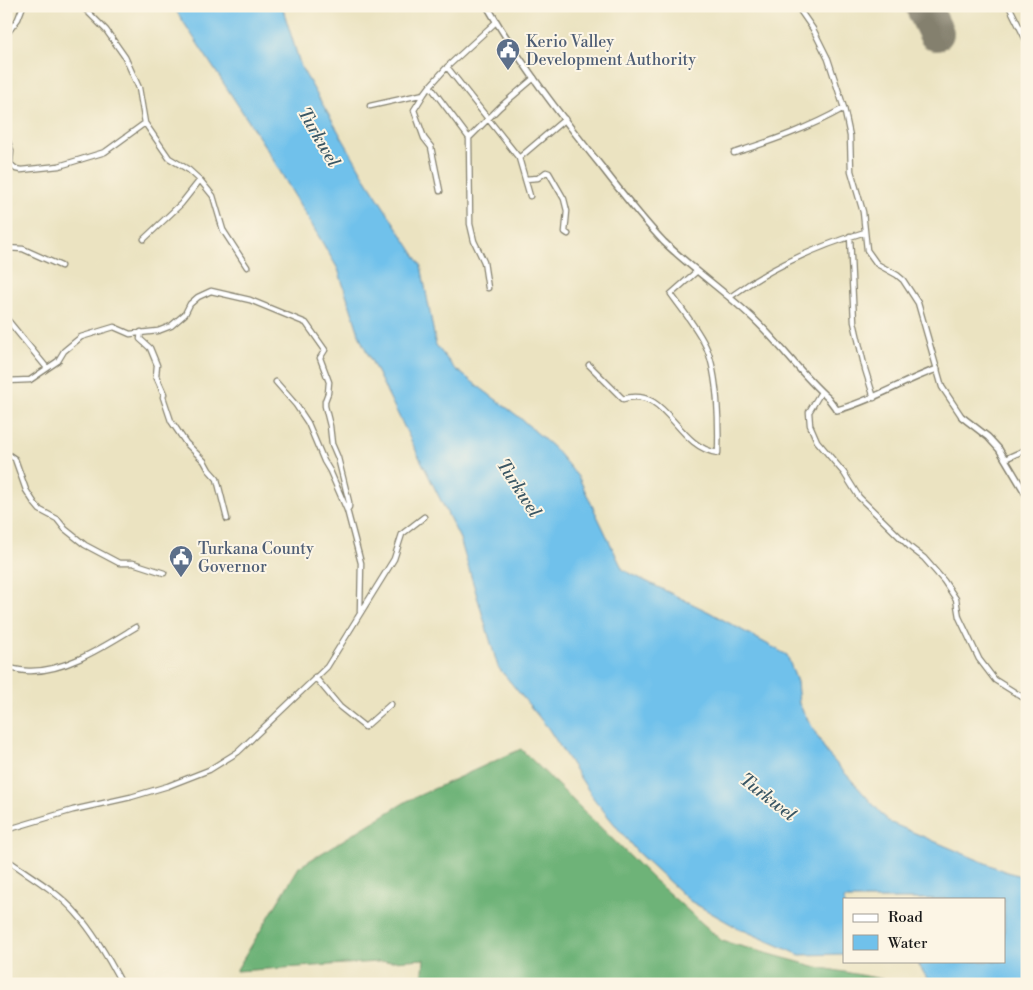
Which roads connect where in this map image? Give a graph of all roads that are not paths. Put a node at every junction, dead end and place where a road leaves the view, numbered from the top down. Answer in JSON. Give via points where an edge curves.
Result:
{"nodes":[{"id":1,"x":22,"y":6,"type":"edge"},
{"id":2,"x":82,"y":6,"type":"edge"},
{"id":3,"x":487,"y":6,"type":"edge"},
{"id":4,"x":797,"y":6,"type":"edge"},
{"id":5,"x":1009,"y":6,"type":"edge"},
{"id":6,"x":496,"y":22,"type":"junction"},
{"id":7,"x":6,"y":35,"type":"edge"},
{"id":8,"x":1027,"y":42,"type":"edge"},
{"id":9,"x":448,"y":67,"type":"junction"},
{"id":10,"x":534,"y":78,"type":"junction"},
{"id":11,"x":430,"y":86,"type":"junction"},
{"id":12,"x":424,"y":94,"type":"junction"},
{"id":13,"x":370,"y":106,"type":"dead end"},
{"id":14,"x":844,"y":108,"type":"junction"},
{"id":15,"x":488,"y":119,"type":"junction"},
{"id":16,"x":565,"y":119,"type":"junction"},
{"id":17,"x":145,"y":123,"type":"junction"},
{"id":18,"x":6,"y":135,"type":"edge"},
{"id":19,"x":469,"y":138,"type":"junction"},
{"id":20,"x":734,"y":154,"type":"dead end"},
{"id":21,"x":519,"y":158,"type":"junction"},
{"id":22,"x":8,"y":166,"type":"edge"},
{"id":23,"x":525,"y":179,"type":"junction"},
{"id":24,"x":200,"y":180,"type":"junction"},
{"id":25,"x":440,"y":192,"type":"dead end"},
{"id":26,"x":530,"y":196,"type":"dead end"},
{"id":27,"x":865,"y":232,"type":"junction"},
{"id":28,"x":568,"y":234,"type":"dead end"},
{"id":29,"x":850,"y":236,"type":"junction"},
{"id":30,"x":144,"y":239,"type":"dead end"},
{"id":31,"x":6,"y":248,"type":"edge"},
{"id":32,"x":60,"y":266,"type":"dead end"},
{"id":33,"x":247,"y":268,"type":"dead end"},
{"id":34,"x":696,"y":272,"type":"junction"},
{"id":35,"x":488,"y":288,"type":"dead end"},
{"id":36,"x":730,"y":297,"type":"junction"},
{"id":37,"x":6,"y":318,"type":"edge"},
{"id":38,"x":141,"y":332,"type":"junction"},
{"id":39,"x":589,"y":365,"type":"dead end"},
{"id":40,"x":47,"y":368,"type":"junction"},
{"id":41,"x":937,"y":369,"type":"junction"},
{"id":42,"x":6,"y":381,"type":"edge"},
{"id":43,"x":276,"y":382,"type":"dead end"},
{"id":44,"x":821,"y":392,"type":"junction"},
{"id":45,"x":874,"y":398,"type":"junction"},
{"id":46,"x":962,"y":417,"type":"joint"},
{"id":47,"x":1027,"y":449,"type":"edge"},
{"id":48,"x":6,"y":453,"type":"edge"},
{"id":49,"x":1005,"y":459,"type":"junction"},
{"id":50,"x":1027,"y":496,"type":"edge"},
{"id":51,"x":347,"y":510,"type":"junction"},
{"id":52,"x":424,"y":517,"type":"dead end"},
{"id":53,"x":227,"y":518,"type":"dead end"},
{"id":54,"x":164,"y":573,"type":"dead end"},
{"id":55,"x":360,"y":613,"type":"junction"},
{"id":56,"x":136,"y":627,"type":"dead end"},
{"id":57,"x":6,"y":667,"type":"edge"},
{"id":58,"x":315,"y":677,"type":"junction"},
{"id":59,"x":1027,"y":700,"type":"edge"},
{"id":60,"x":391,"y":704,"type":"dead end"},
{"id":61,"x":6,"y":830,"type":"edge"},
{"id":62,"x":6,"y":859,"type":"edge"},
{"id":63,"x":122,"y":984,"type":"edge"}],
"edges":[{"from":1,"to":7,"type":"street","via":[[18,19]]},
{"from":2,"to":17,"type":"street","via":[[106,30],[125,56],[139,88]]},
{"from":3,"to":6,"type":"street"},
{"from":4,"to":14,"type":"street","via":[[828,59]]},
{"from":5,"to":8,"type":"street"},
{"from":6,"to":9,"type":"street"},
{"from":6,"to":10,"type":"street"},
{"from":9,"to":11,"type":"street"},
{"from":9,"to":15,"type":"street"},
{"from":10,"to":15,"type":"street"},
{"from":10,"to":16,"type":"street"},
{"from":11,"to":12,"type":"street"},
{"from":11,"to":19,"type":"street"},
{"from":12,"to":13,"type":"street"},
{"from":12,"to":25,"type":"street","via":[[414,110],[424,138],[431,147]]},
{"from":14,"to":20,"type":"street","via":[[808,127]]},
{"from":14,"to":27,"type":"street","via":[[850,136],[851,171],[863,212]]},
{"from":15,"to":19,"type":"street"},
{"from":15,"to":21,"type":"street"},
{"from":16,"to":21,"type":"street"},
{"from":16,"to":34,"type":"street","via":[[623,194]]},
{"from":17,"to":22,"type":"street","via":[[105,152],[59,166],[21,170]]},
{"from":17,"to":24,"type":"street","via":[[169,158]]},
{"from":18,"to":22,"type":"street","via":[[11,151]]},
{"from":19,"to":35,"type":"street","via":[[470,224],[484,262]]},
{"from":21,"to":23,"type":"street"},
{"from":23,"to":26,"type":"street"},
{"from":23,"to":28,"type":"street","via":[[538,178],[546,172],[549,174],[564,199],[567,211],[565,232]]},
{"from":24,"to":30,"type":"street","via":[[181,204]]},
{"from":24,"to":33,"type":"street","via":[[213,196],[223,230]]},
{"from":27,"to":29,"type":"street"},
{"from":27,"to":41,"type":"street","via":[[870,256],[903,280],[918,303]]},
{"from":29,"to":36,"type":"street","via":[[763,275]]},
{"from":29,"to":45,"type":"street","via":[[854,322]]},
{"from":31,"to":32,"type":"street","via":[[29,251]]},
{"from":34,"to":36,"type":"street"},
{"from":34,"to":39,"type":"street","via":[[671,294],[707,349],[715,387],[718,453],[700,448],[661,407],[649,399],[637,396],[623,399]]},
{"from":36,"to":44,"type":"street"},
{"from":37,"to":40,"type":"street"},
{"from":38,"to":40,"type":"street","via":[[130,334],[114,327],[81,337]]},
{"from":38,"to":51,"type":"street","via":[[171,326],[194,301],[211,291],[250,300],[306,323],[325,350],[320,358],[329,382],[325,406],[350,506]]},
{"from":38,"to":53,"type":"street","via":[[140,340],[150,348],[157,365],[156,376],[171,421],[217,478]]},
{"from":40,"to":42,"type":"street","via":[[30,380]]},
{"from":41,"to":45,"type":"street"},
{"from":41,"to":46,"type":"street","via":[[942,387]]},
{"from":43,"to":51,"type":"street","via":[[308,423]]},
{"from":44,"to":45,"type":"street","via":[[837,410]]},
{"from":44,"to":59,"type":"street","via":[[809,412],[810,425],[817,440],[859,497],[944,581],[956,599],[959,617],[979,659],[995,680]]},
{"from":46,"to":49,"type":"street","via":[[988,437]]},
{"from":47,"to":49,"type":"street"},
{"from":48,"to":54,"type":"street","via":[[15,459],[26,490],[40,510],[57,519],[85,545],[119,563],[133,563]]},
{"from":49,"to":50,"type":"street"},
{"from":51,"to":55,"type":"street","via":[[361,562]]},
{"from":52,"to":55,"type":"street","via":[[402,534],[394,559]]},
{"from":55,"to":58,"type":"street","via":[[327,667]]},
{"from":56,"to":57,"type":"street","via":[[67,663],[31,671]]},
{"from":58,"to":60,"type":"street","via":[[340,707],[364,728]]},
{"from":58,"to":61,"type":"street","via":[[238,752],[210,770],[131,797]]},
{"from":62,"to":63,"type":"street","via":[[52,890],[76,913]]}]}
